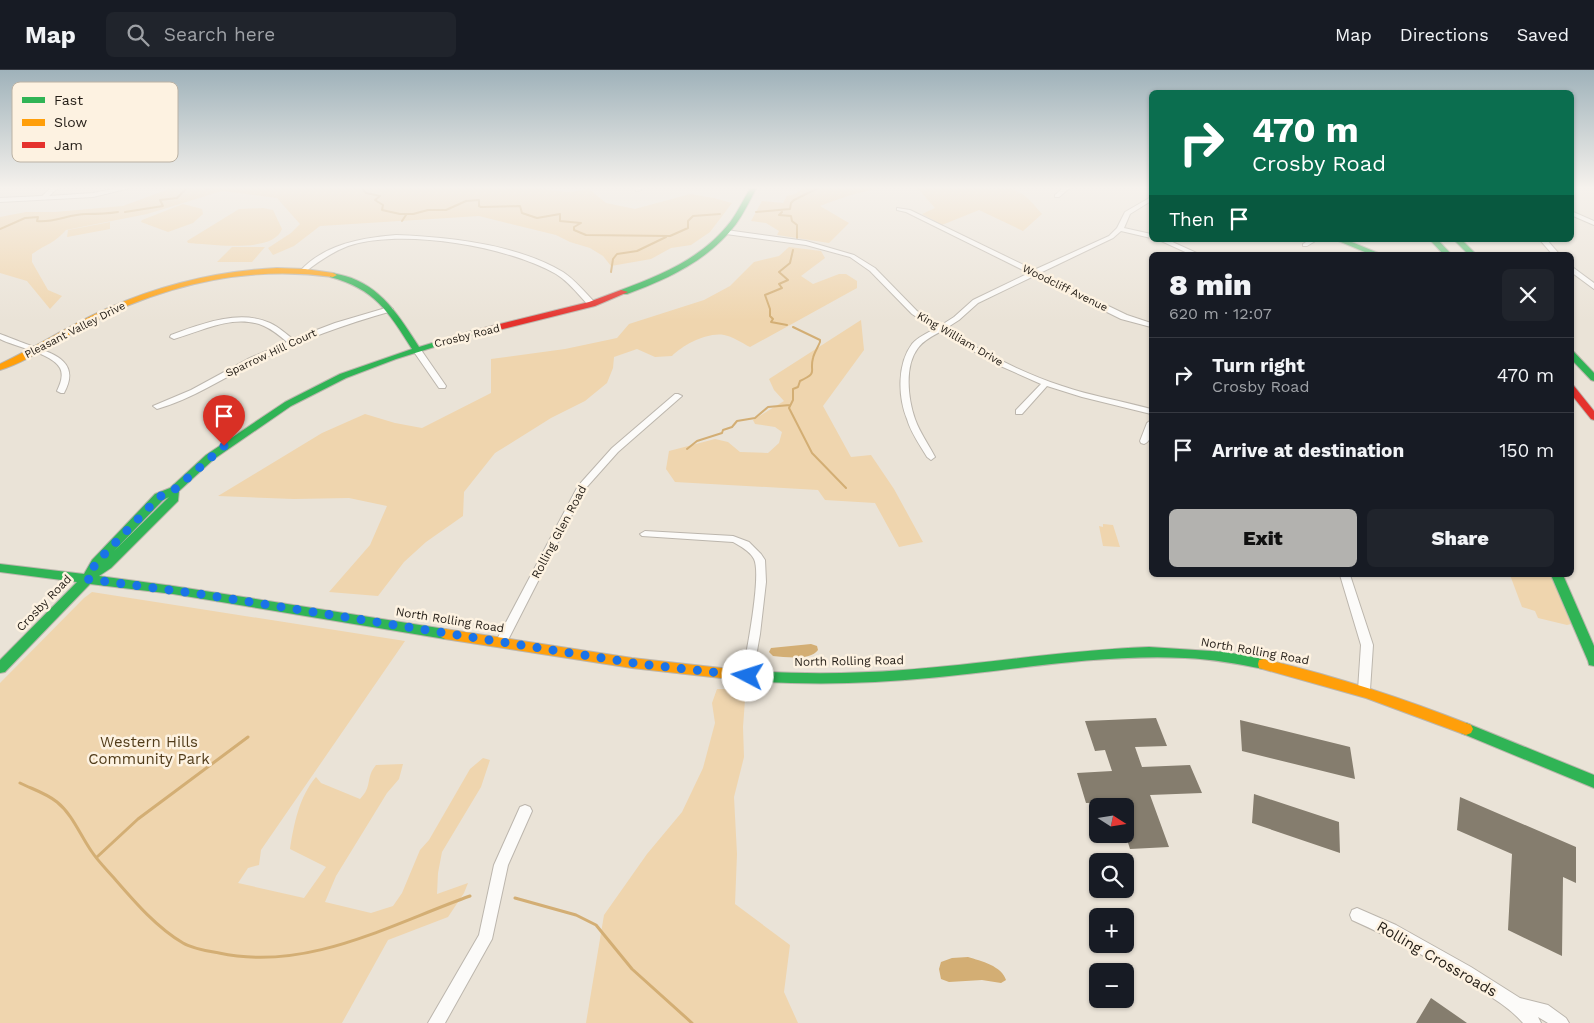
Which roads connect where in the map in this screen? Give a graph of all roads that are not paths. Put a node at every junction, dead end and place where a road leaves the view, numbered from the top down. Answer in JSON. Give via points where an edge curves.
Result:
{"nodes":[{"id":1,"x":950,"y":231,"type":"edge"},
{"id":2,"x":1117,"y":231,"type":"edge"},
{"id":3,"x":1131,"y":231,"type":"edge"},
{"id":4,"x":726,"y":232,"type":"joint"},
{"id":5,"x":1149,"y":236,"type":"edge"},
{"id":6,"x":1167,"y":242,"type":"edge"},
{"id":7,"x":1180,"y":242,"type":"edge"},
{"id":8,"x":1310,"y":242,"type":"edge"},
{"id":9,"x":1345,"y":242,"type":"edge"},
{"id":10,"x":1436,"y":242,"type":"edge"},
{"id":11,"x":1460,"y":242,"type":"edge"},
{"id":12,"x":1545,"y":242,"type":"edge"},
{"id":13,"x":1174,"y":245,"type":"junction"},
{"id":14,"x":1305,"y":245,"type":"dead end"},
{"id":15,"x":1191,"y":252,"type":"edge"},
{"id":16,"x":1371,"y":252,"type":"edge"},
{"id":17,"x":1445,"y":252,"type":"edge"},
{"id":18,"x":1470,"y":252,"type":"edge"},
{"id":19,"x":1554,"y":252,"type":"edge"},
{"id":20,"x":1574,"y":270,"type":"edge"},
{"id":21,"x":303,"y":271,"type":"junction"},
{"id":22,"x":1034,"y":273,"type":"junction"},
{"id":23,"x":1594,"y":287,"type":"edge"},
{"id":24,"x":592,"y":304,"type":"junction"},
{"id":25,"x":389,"y":309,"type":"junction"},
{"id":26,"x":1149,"y":324,"type":"edge"},
{"id":27,"x":940,"y":329,"type":"junction"},
{"id":28,"x":0,"y":336,"type":"edge"},
{"id":29,"x":174,"y":338,"type":"dead end"},
{"id":30,"x":292,"y":342,"type":"junction"},
{"id":31,"x":416,"y":349,"type":"junction"},
{"id":32,"x":35,"y":350,"type":"junction"},
{"id":33,"x":1574,"y":357,"type":"edge"},
{"id":34,"x":0,"y":367,"type":"edge"},
{"id":35,"x":1594,"y":378,"type":"edge"},
{"id":36,"x":1046,"y":383,"type":"junction"},
{"id":37,"x":442,"y":386,"type":"dead end"},
{"id":38,"x":61,"y":391,"type":"dead end"},
{"id":39,"x":1574,"y":392,"type":"edge"},
{"id":40,"x":678,"y":396,"type":"dead end"},
{"id":41,"x":157,"y":406,"type":"dead end"},
{"id":42,"x":1149,"y":411,"type":"edge"},
{"id":43,"x":1019,"y":412,"type":"dead end"},
{"id":44,"x":1594,"y":417,"type":"edge"},
{"id":45,"x":1149,"y":428,"type":"edge"},
{"id":46,"x":1144,"y":441,"type":"dead end"},
{"id":47,"x":931,"y":457,"type":"dead end"},
{"id":48,"x":645,"y":534,"type":"dead end"},
{"id":49,"x":0,"y":568,"type":"edge"},
{"id":50,"x":1346,"y":577,"type":"edge"},
{"id":51,"x":1559,"y":577,"type":"edge"},
{"id":52,"x":87,"y":579,"type":"junction"},
{"id":53,"x":501,"y":642,"type":"junction"},
{"id":54,"x":1594,"y":661,"type":"edge"},
{"id":55,"x":0,"y":668,"type":"edge"},
{"id":56,"x":748,"y":676,"type":"junction"},
{"id":57,"x":1364,"y":690,"type":"junction"},
{"id":58,"x":1594,"y":782,"type":"edge"},
{"id":59,"x":525,"y":811,"type":"dead end"},
{"id":60,"x":1357,"y":915,"type":"dead end"},
{"id":61,"x":1516,"y":1004,"type":"junction"},
{"id":62,"x":436,"y":1023,"type":"edge"},
{"id":63,"x":1533,"y":1023,"type":"edge"},
{"id":64,"x":1561,"y":1023,"type":"edge"}],
"edges":[{"from":1,"to":22,"type":"street","name":"Woodcliff Avenue"},
{"from":2,"to":22,"type":"street","via":[[1105,241]]},
{"from":3,"to":5,"type":"street"},
{"from":4,"to":24,"type":"main road","name":"Crosby Road","via":[[674,272]]},
{"from":4,"to":27,"type":"street","name":"King William Drive","via":[[812,245],[852,256],[880,275],[912,311]]},
{"from":6,"to":13,"type":"street"},
{"from":7,"to":13,"type":"street"},
{"from":8,"to":14,"type":"street"},
{"from":9,"to":16,"type":"main road"},
{"from":10,"to":17,"type":"main road"},
{"from":11,"to":18,"type":"main road"},
{"from":12,"to":19,"type":"street"},
{"from":13,"to":15,"type":"street"},
{"from":20,"to":23,"type":"street"},
{"from":21,"to":24,"type":"street","via":[[331,250],[359,241],[395,237],[442,240],[474,245],[540,264],[565,277]]},
{"from":21,"to":25,"type":"main road","name":"Pleasant Valley Drive","via":[[354,282],[374,292]]},
{"from":21,"to":32,"type":"main road","name":"Pleasant Valley Drive","via":[[224,276],[163,290],[107,312]]},
{"from":22,"to":26,"type":"street","name":"Woodcliff Avenue","via":[[1124,317]]},
{"from":22,"to":27,"type":"street","via":[[974,301],[955,320]]},
{"from":24,"to":31,"type":"main road","name":"Crosby Road"},
{"from":25,"to":30,"type":"street","name":"Sparrow Hill Court"},
{"from":25,"to":31,"type":"main road","name":"Pleasant Valley Drive"},
{"from":27,"to":36,"type":"street","name":"King William Drive"},
{"from":27,"to":47,"type":"street","via":[[915,346],[906,368],[910,415]]},
{"from":28,"to":32,"type":"street","via":[[8,342]]},
{"from":29,"to":30,"type":"street","via":[[211,325],[249,321],[264,323]]},
{"from":30,"to":41,"type":"street","name":"Sparrow Hill Court"},
{"from":31,"to":37,"type":"street"},
{"from":31,"to":52,"type":"main road","name":"Crosby Road","via":[[343,376],[288,404],[238,436],[174,490],[159,497],[96,563]]},
{"from":32,"to":34,"type":"main road","name":"Pleasant Valley Drive"},
{"from":32,"to":38,"type":"street","via":[[60,361],[66,376]]},
{"from":33,"to":35,"type":"main road"},
{"from":36,"to":42,"type":"street","name":"King William Drive"},
{"from":36,"to":43,"type":"street"},
{"from":39,"to":44,"type":"main road"},
{"from":40,"to":53,"type":"street","name":"Rolling Glen Road","via":[[608,455],[582,487]]},
{"from":45,"to":46,"type":"street"},
{"from":48,"to":56,"type":"street","via":[[733,539],[755,552],[761,569]]},
{"from":49,"to":52,"type":"main road","name":"North Rolling Road"},
{"from":50,"to":57,"type":"street","via":[[1366,645]]},
{"from":51,"to":54,"type":"main road"},
{"from":52,"to":53,"type":"main road","name":"North Rolling Road"},
{"from":52,"to":55,"type":"main road","name":"Crosby Road"},
{"from":53,"to":56,"type":"main road","name":"North Rolling Road","via":[[649,666]]},
{"from":56,"to":57,"type":"main road","name":"North Rolling Road","via":[[906,674],[1141,652],[1201,655],[1255,663]]},
{"from":57,"to":58,"type":"main road","name":"North Rolling Road"},
{"from":59,"to":62,"type":"street","via":[[501,866],[485,939]]},
{"from":60,"to":61,"type":"street","name":"Rolling Crossroads","via":[[1421,946]]},
{"from":61,"to":63,"type":"street","name":"Rolling Crossroads"},
{"from":61,"to":64,"type":"street","name":"Rolling Crossroads","via":[[1542,1010]]}]}
